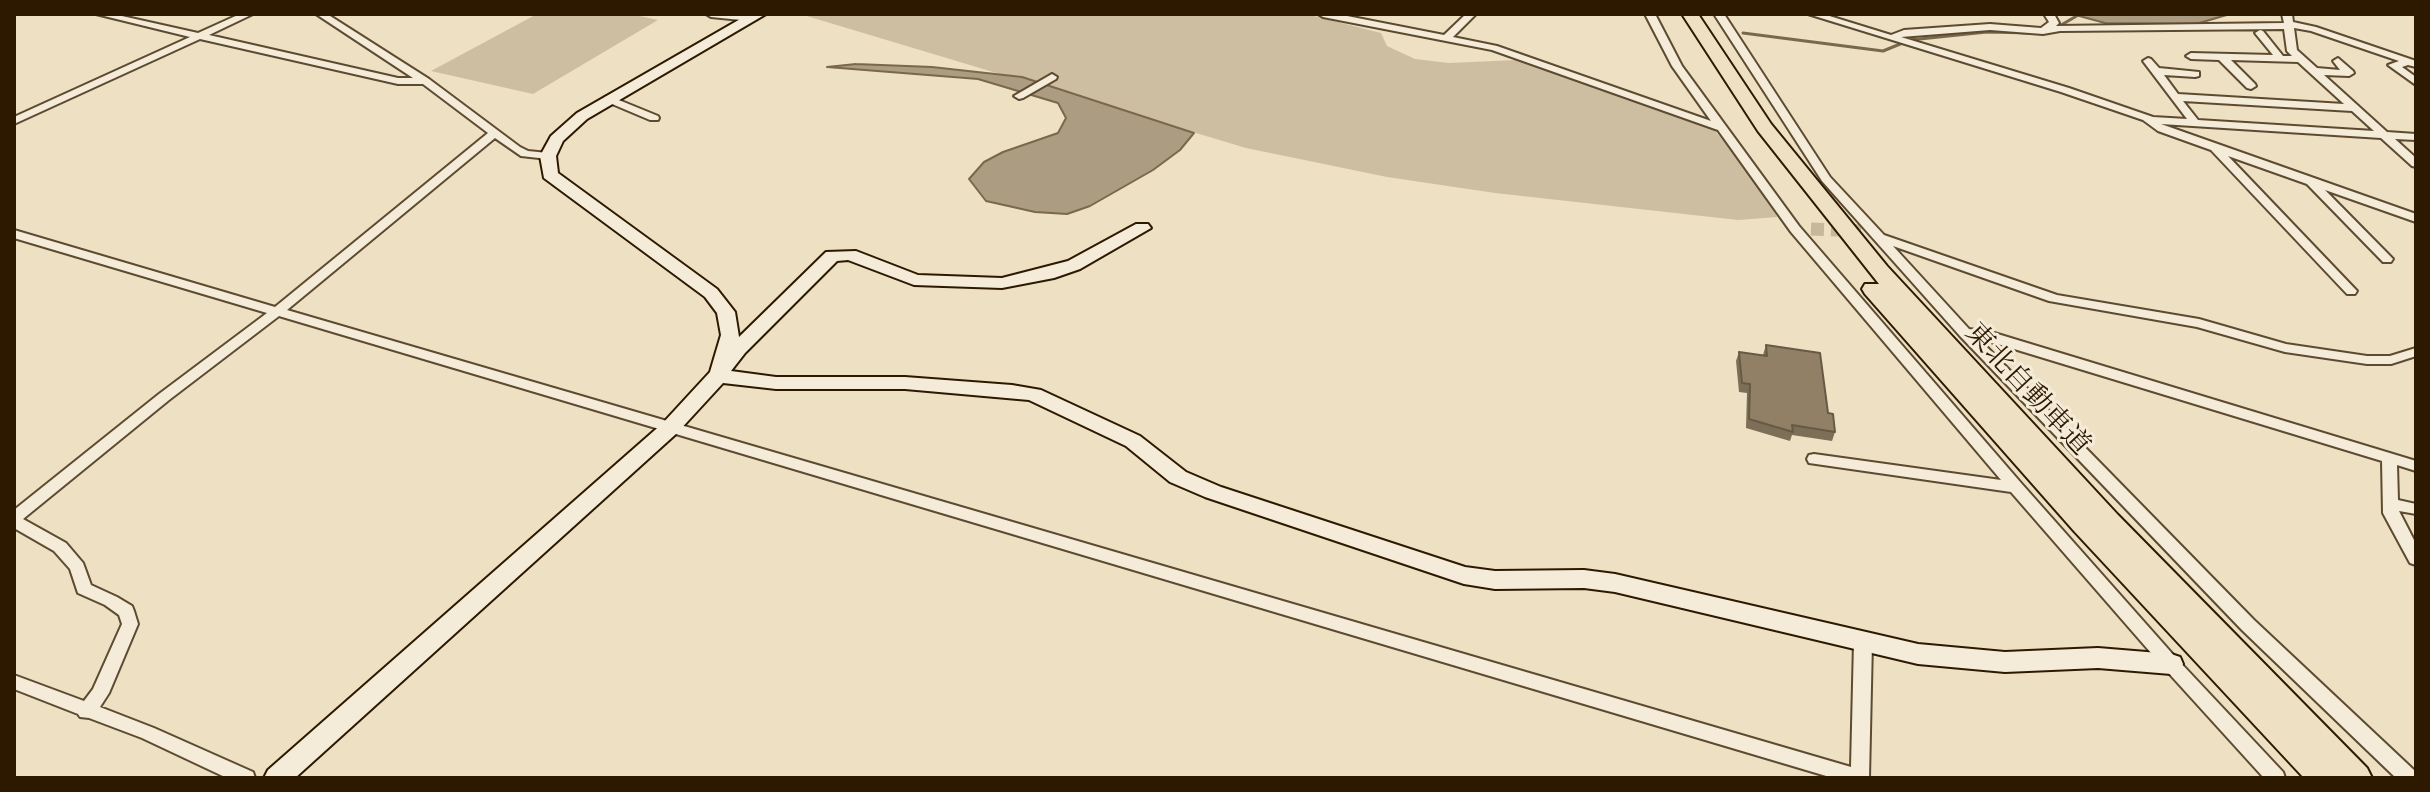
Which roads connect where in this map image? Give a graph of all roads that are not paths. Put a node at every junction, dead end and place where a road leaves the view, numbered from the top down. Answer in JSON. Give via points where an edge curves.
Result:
{"nodes":[{"id":1,"x":101,"y":14,"type":"edge"},
{"id":2,"x":248,"y":14,"type":"edge"},
{"id":3,"x":321,"y":14,"type":"edge"},
{"id":4,"x":711,"y":14,"type":"edge"},
{"id":5,"x":1323,"y":14,"type":"edge"},
{"id":6,"x":1471,"y":14,"type":"edge"},
{"id":7,"x":1650,"y":14,"type":"edge"},
{"id":8,"x":1675,"y":14,"type":"edge"},
{"id":9,"x":1690,"y":14,"type":"edge"},
{"id":10,"x":1719,"y":14,"type":"edge"},
{"id":11,"x":1813,"y":14,"type":"edge"},
{"id":12,"x":1946,"y":14,"type":"edge"},
{"id":13,"x":2049,"y":14,"type":"edge"},
{"id":14,"x":755,"y":16,"type":"edge"},
{"id":15,"x":1342,"y":16,"type":"edge"},
{"id":16,"x":1831,"y":16,"type":"edge"},
{"id":17,"x":2288,"y":22,"type":"edge"},
{"id":18,"x":1946,"y":30,"type":"junction"},
{"id":19,"x":2043,"y":31,"type":"junction"},
{"id":20,"x":2260,"y":33,"type":"dead end"},
{"id":21,"x":199,"y":37,"type":"junction"},
{"id":22,"x":1447,"y":37,"type":"junction"},
{"id":23,"x":1890,"y":38,"type":"junction"},
{"id":24,"x":2191,"y":56,"type":"dead end"},
{"id":25,"x":2221,"y":56,"type":"junction"},
{"id":26,"x":2280,"y":58,"type":"junction"},
{"id":27,"x":2300,"y":59,"type":"junction"},
{"id":28,"x":2148,"y":61,"type":"dead end"},
{"id":29,"x":2338,"y":61,"type":"dead end"},
{"id":30,"x":2416,"y":64,"type":"edge"},
{"id":31,"x":2156,"y":71,"type":"junction"},
{"id":32,"x":2314,"y":71,"type":"junction"},
{"id":33,"x":2195,"y":74,"type":"dead end"},
{"id":34,"x":1052,"y":77,"type":"dead end"},
{"id":35,"x":425,"y":81,"type":"junction"},
{"id":36,"x":2416,"y":82,"type":"edge"},
{"id":37,"x":2251,"y":86,"type":"dead end"},
{"id":38,"x":1019,"y":96,"type":"dead end"},
{"id":39,"x":2176,"y":97,"type":"junction"},
{"id":40,"x":609,"y":99,"type":"junction"},
{"id":41,"x":2354,"y":108,"type":"junction"},
{"id":42,"x":654,"y":118,"type":"dead end"},
{"id":43,"x":2147,"y":118,"type":"junction"},
{"id":44,"x":14,"y":121,"type":"edge"},
{"id":45,"x":2196,"y":124,"type":"junction"},
{"id":46,"x":1722,"y":128,"type":"junction"},
{"id":47,"x":496,"y":132,"type":"junction"},
{"id":48,"x":2386,"y":135,"type":"junction"},
{"id":49,"x":2416,"y":137,"type":"edge"},
{"id":50,"x":2214,"y":147,"type":"junction"},
{"id":51,"x":548,"y":156,"type":"junction"},
{"id":52,"x":2416,"y":164,"type":"edge"},
{"id":53,"x":2310,"y":180,"type":"junction"},
{"id":54,"x":2416,"y":218,"type":"edge"},
{"id":55,"x":1142,"y":228,"type":"dead end"},
{"id":56,"x":1795,"y":229,"type":"junction"},
{"id":57,"x":1811,"y":229,"type":"tunnel mouth"},
{"id":58,"x":1861,"y":231,"type":"tunnel mouth"},
{"id":59,"x":14,"y":234,"type":"edge"},
{"id":60,"x":1880,"y":236,"type":"junction"},
{"id":61,"x":2387,"y":259,"type":"dead end"},
{"id":62,"x":2351,"y":291,"type":"dead end"},
{"id":63,"x":278,"y":311,"type":"junction"},
{"id":64,"x":1965,"y":333,"type":"junction"},
{"id":65,"x":2416,"y":352,"type":"edge"},
{"id":66,"x":719,"y":376,"type":"junction"},
{"id":67,"x":670,"y":428,"type":"junction"},
{"id":68,"x":2389,"y":458,"type":"junction"},
{"id":69,"x":1814,"y":459,"type":"dead end"},
{"id":70,"x":2416,"y":466,"type":"edge"},
{"id":71,"x":2016,"y":487,"type":"junction"},
{"id":72,"x":14,"y":499,"type":"edge"},
{"id":73,"x":33,"y":503,"type":"junction"},
{"id":74,"x":2389,"y":504,"type":"junction"},
{"id":75,"x":2416,"y":509,"type":"edge"},
{"id":76,"x":14,"y":520,"type":"edge"},
{"id":77,"x":2416,"y":559,"type":"edge"},
{"id":78,"x":1863,"y":642,"type":"junction"},
{"id":79,"x":2171,"y":664,"type":"junction"},
{"id":80,"x":14,"y":682,"type":"edge"},
{"id":81,"x":86,"y":712,"type":"junction"},
{"id":82,"x":246,"y":778,"type":"edge"},
{"id":83,"x":277,"y":778,"type":"edge"},
{"id":84,"x":2276,"y":778,"type":"edge"},
{"id":85,"x":2324,"y":778,"type":"edge"},
{"id":86,"x":2356,"y":778,"type":"edge"},
{"id":87,"x":2409,"y":778,"type":"edge"}],
"edges":[{"from":1,"to":21,"type":"street"},
{"from":2,"to":21,"type":"street"},
{"from":3,"to":35,"type":"street"},
{"from":4,"to":14,"type":"street"},
{"from":5,"to":15,"type":"street"},
{"from":6,"to":22,"type":"street"},
{"from":7,"to":46,"type":"street","via":[[1677,66]]},
{"from":8,"to":85,"type":"highway","name":"東北自動車道","via":[[1746,128],[1859,272],[2083,524]]},
{"from":9,"to":86,"type":"highway","name":"東北自動車道","via":[[1764,127],[1879,271],[2098,511]]},
{"from":10,"to":60,"type":"street","via":[[1826,179]]},
{"from":11,"to":16,"type":"street"},
{"from":12,"to":18,"type":"street"},
{"from":13,"to":19,"type":"street","via":[[2054,23]]},
{"from":14,"to":40,"type":"street"},
{"from":15,"to":22,"type":"street"},
{"from":16,"to":23,"type":"street"},
{"from":17,"to":19,"type":"street"},
{"from":17,"to":27,"type":"street","via":[[2290,49]]},
{"from":17,"to":30,"type":"street"},
{"from":18,"to":19,"type":"street"},
{"from":18,"to":23,"type":"street"},
{"from":20,"to":26,"type":"street"},
{"from":21,"to":35,"type":"street","via":[[398,81]]},
{"from":21,"to":44,"type":"street"},
{"from":22,"to":46,"type":"street","via":[[1494,48]]},
{"from":23,"to":43,"type":"street"},
{"from":24,"to":25,"type":"street"},
{"from":25,"to":26,"type":"street"},
{"from":25,"to":37,"type":"street"},
{"from":26,"to":27,"type":"street"},
{"from":27,"to":32,"type":"street"},
{"from":28,"to":31,"type":"street"},
{"from":29,"to":32,"type":"street","via":[[2349,73]]},
{"from":30,"to":36,"type":"street","via":[[2393,65]]},
{"from":31,"to":33,"type":"street"},
{"from":31,"to":39,"type":"street"},
{"from":32,"to":41,"type":"street"},
{"from":34,"to":38,"type":"street"},
{"from":35,"to":47,"type":"street"},
{"from":39,"to":41,"type":"street"},
{"from":39,"to":45,"type":"street"},
{"from":40,"to":42,"type":"street"},
{"from":40,"to":51,"type":"street","via":[[567,127]]},
{"from":41,"to":48,"type":"street"},
{"from":43,"to":45,"type":"street"},
{"from":43,"to":50,"type":"street","via":[[2162,129]]},
{"from":45,"to":48,"type":"street"},
{"from":46,"to":56,"type":"street"},
{"from":47,"to":51,"type":"street","via":[[522,152]]},
{"from":47,"to":63,"type":"street"},
{"from":48,"to":49,"type":"street"},
{"from":48,"to":52,"type":"street"},
{"from":50,"to":53,"type":"street"},
{"from":50,"to":62,"type":"street"},
{"from":51,"to":66,"type":"street","via":[[550,175],[719,302],[730,335]]},
{"from":53,"to":54,"type":"street"},
{"from":53,"to":61,"type":"street"},
{"from":55,"to":66,"type":"street","via":[[1074,265],[1002,283],[914,280],[850,255],[832,256],[738,349]]},
{"from":56,"to":57,"type":"street"},
{"from":56,"to":71,"type":"street"},
{"from":58,"to":60,"type":"street"},
{"from":59,"to":63,"type":"street"},
{"from":60,"to":64,"type":"street"},
{"from":60,"to":65,"type":"street","via":[[2054,298],[2199,323],[2285,348],[2367,360]]},
{"from":63,"to":67,"type":"street"},
{"from":63,"to":73,"type":"street"},
{"from":64,"to":68,"type":"street"},
{"from":64,"to":87,"type":"street","via":[[2248,625]]},
{"from":66,"to":67,"type":"street"},
{"from":66,"to":78,"type":"street","via":[[776,383],[905,383],[1034,395],[1133,441],[1178,477],[1464,575],[1615,583]]},
{"from":67,"to":78,"type":"street","via":[[1860,778]]},
{"from":67,"to":83,"type":"street"},
{"from":68,"to":70,"type":"street"},
{"from":68,"to":74,"type":"street"},
{"from":69,"to":71,"type":"street"},
{"from":71,"to":79,"type":"street"},
{"from":72,"to":73,"type":"street"},
{"from":73,"to":76,"type":"street"},
{"from":74,"to":75,"type":"street"},
{"from":74,"to":77,"type":"street"},
{"from":76,"to":81,"type":"street","via":[[60,547],[77,567],[84,589],[126,611],[130,624],[100,693]]},
{"from":78,"to":79,"type":"street","via":[[1975,661],[2098,658]]},
{"from":79,"to":84,"type":"street"},
{"from":80,"to":81,"type":"street"},
{"from":81,"to":82,"type":"street","via":[[148,733]]}]}
